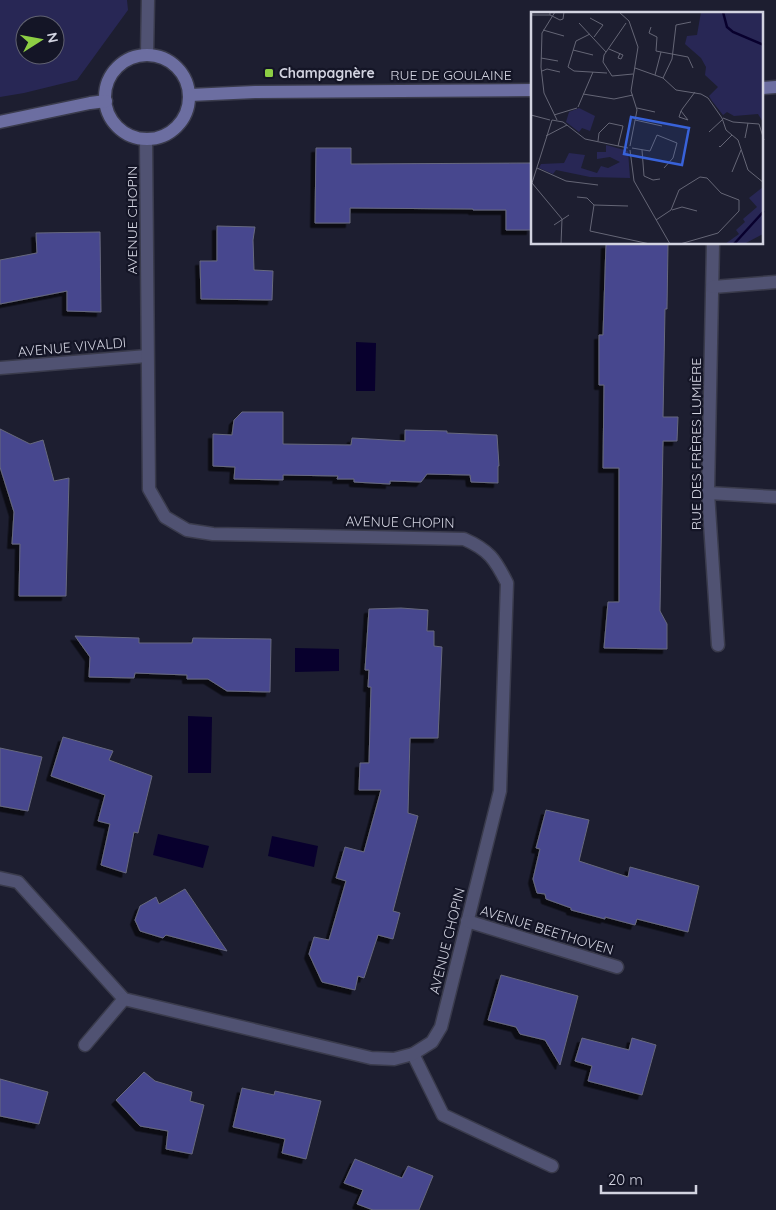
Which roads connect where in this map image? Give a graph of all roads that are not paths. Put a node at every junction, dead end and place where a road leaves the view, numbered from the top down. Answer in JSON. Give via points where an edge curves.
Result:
{"nodes":[{"id":1,"x":148,"y":0,"type":"edge"},
{"id":2,"x":147,"y":54,"type":"junction"},
{"id":3,"x":531,"y":90,"type":"edge"},
{"id":4,"x":190,"y":95,"type":"junction"},
{"id":5,"x":106,"y":101,"type":"junction"},
{"id":6,"x":0,"y":122,"type":"edge"},
{"id":7,"x":146,"y":139,"type":"junction"},
{"id":8,"x":714,"y":245,"type":"edge"},
{"id":9,"x":776,"y":282,"type":"edge"},
{"id":10,"x":712,"y":287,"type":"junction"},
{"id":11,"x":147,"y":356,"type":"junction"},
{"id":12,"x":0,"y":368,"type":"edge"},
{"id":13,"x":708,"y":493,"type":"junction"},
{"id":14,"x":776,"y":497,"type":"edge"},
{"id":15,"x":718,"y":645,"type":"dead end"},
{"id":16,"x":0,"y":878,"type":"edge"},
{"id":17,"x":467,"y":921,"type":"junction"},
{"id":18,"x":618,"y":967,"type":"dead end"},
{"id":19,"x":124,"y":999,"type":"junction"},
{"id":20,"x":85,"y":1045,"type":"dead end"},
{"id":21,"x":413,"y":1054,"type":"junction"},
{"id":22,"x":552,"y":1166,"type":"dead end"}],
"edges":[{"from":1,"to":2,"type":"street"},
{"from":2,"to":4,"type":"street","via":[[172,62],[187,82]]},
{"from":2,"to":5,"type":"street","via":[[133,57],[112,74],[106,87]]},
{"from":3,"to":4,"type":"street","name":"RUE DE GOULAINE"},
{"from":4,"to":7,"type":"street","via":[[182,121],[172,131]]},
{"from":5,"to":6,"type":"street"},
{"from":5,"to":7,"type":"street","via":[[108,113],[123,132]]},
{"from":7,"to":11,"type":"street","name":"AVENUE CHOPIN"},
{"from":8,"to":10,"type":"street","name":"RUE DES FRÈRES LUMIÈRE"},
{"from":9,"to":10,"type":"street"},
{"from":10,"to":13,"type":"street","name":"RUE DES FRÈRES LUMIÈRE"},
{"from":11,"to":12,"type":"street","name":"AVENUE VIVALDI"},
{"from":11,"to":17,"type":"street","name":"AVENUE CHOPIN","via":[[149,490],[166,517],[187,530],[213,534],[464,539],[479,546],[497,562],[507,583],[500,791]]},
{"from":13,"to":14,"type":"street"},
{"from":13,"to":15,"type":"street","name":"RUE DES FRÈRES LUMIÈRE"},
{"from":16,"to":19,"type":"street","via":[[18,882]]},
{"from":17,"to":18,"type":"street","name":"AVENUE BEETHOVEN"},
{"from":17,"to":21,"type":"street","name":"AVENUE CHOPIN","via":[[441,1027],[432,1042]]},
{"from":19,"to":20,"type":"street"},
{"from":19,"to":21,"type":"street","name":"AVENUE CHOPIN","via":[[372,1058],[394,1059]]},
{"from":21,"to":22,"type":"street","via":[[443,1116]]}]}
